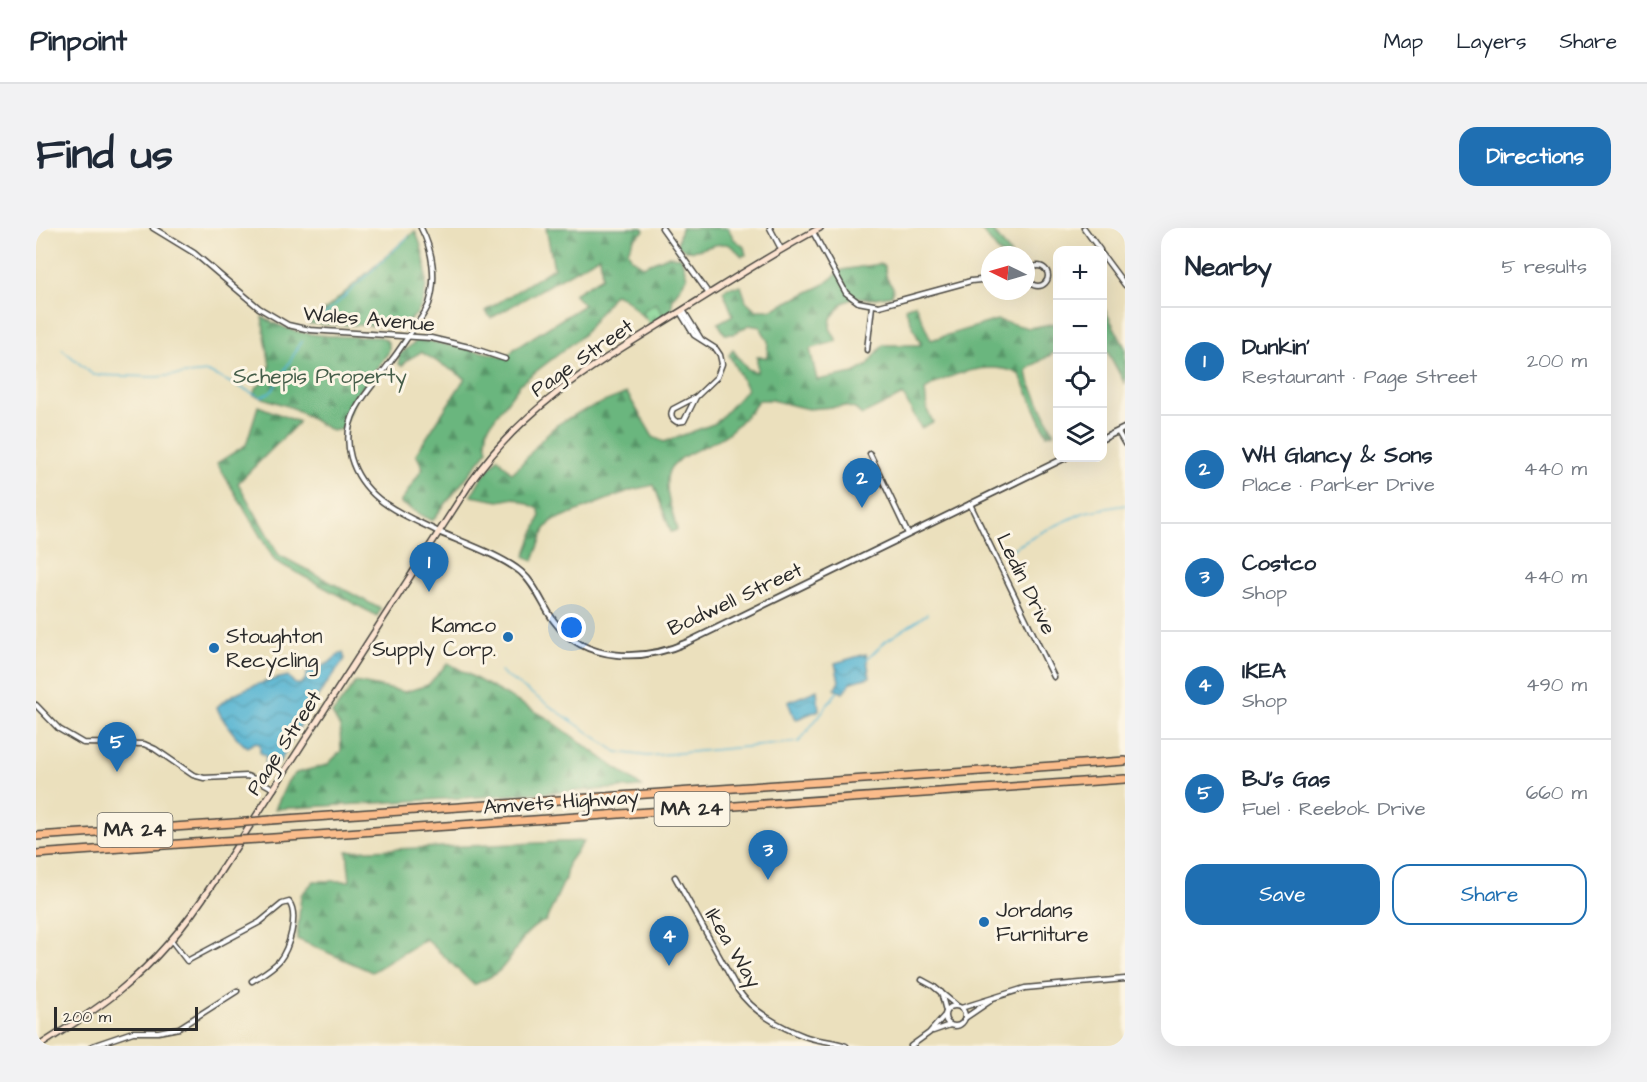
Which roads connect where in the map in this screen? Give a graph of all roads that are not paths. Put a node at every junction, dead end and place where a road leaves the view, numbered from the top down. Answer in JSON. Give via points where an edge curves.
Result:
{"nodes":[{"id":1,"x":153,"y":228,"type":"edge"},
{"id":2,"x":421,"y":228,"type":"edge"},
{"id":3,"x":662,"y":228,"type":"edge"},
{"id":4,"x":770,"y":228,"type":"edge"},
{"id":5,"x":820,"y":228,"type":"edge"},
{"id":6,"x":1084,"y":228,"type":"edge"},
{"id":7,"x":813,"y":232,"type":"junction"},
{"id":8,"x":1097,"y":246,"type":"edge"},
{"id":9,"x":781,"y":249,"type":"junction"},
{"id":10,"x":1107,"y":260,"type":"edge"},
{"id":11,"x":1027,"y":277,"type":"edge"},
{"id":12,"x":981,"y":280,"type":"edge"},
{"id":13,"x":1125,"y":285,"type":"edge"},
{"id":14,"x":709,"y":294,"type":"junction"},
{"id":15,"x":872,"y":306,"type":"junction"},
{"id":16,"x":682,"y":311,"type":"junction"},
{"id":17,"x":409,"y":335,"type":"junction"},
{"id":18,"x":867,"y":350,"type":"dead end"},
{"id":19,"x":505,"y":359,"type":"dead end"},
{"id":20,"x":696,"y":398,"type":"junction"},
{"id":21,"x":682,"y":404,"type":"junction"},
{"id":22,"x":688,"y":413,"type":"junction"},
{"id":23,"x":1125,"y":428,"type":"edge"},
{"id":24,"x":1118,"y":432,"type":"junction"},
{"id":25,"x":1107,"y":437,"type":"edge"},
{"id":26,"x":1125,"y":444,"type":"edge"},
{"id":27,"x":870,"y":454,"type":"dead end"},
{"id":28,"x":1057,"y":462,"type":"edge"},
{"id":29,"x":970,"y":504,"type":"junction"},
{"id":30,"x":439,"y":532,"type":"junction"},
{"id":31,"x":908,"y":534,"type":"junction"},
{"id":32,"x":1054,"y":677,"type":"dead end"},
{"id":33,"x":36,"y":705,"type":"edge"},
{"id":34,"x":1125,"y":761,"type":"edge"},
{"id":35,"x":1125,"y":779,"type":"edge"},
{"id":36,"x":274,"y":789,"type":"junction"},
{"id":37,"x":36,"y":836,"type":"edge"},
{"id":38,"x":36,"y":854,"type":"edge"},
{"id":39,"x":675,"y":877,"type":"dead end"},
{"id":40,"x":171,"y":940,"type":"junction"},
{"id":41,"x":1125,"y":979,"type":"edge"},
{"id":42,"x":922,"y":980,"type":"dead end"},
{"id":43,"x":252,"y":981,"type":"dead end"},
{"id":44,"x":237,"y":991,"type":"dead end"},
{"id":45,"x":940,"y":992,"type":"junction"},
{"id":46,"x":993,"y":998,"type":"junction"},
{"id":47,"x":959,"y":1007,"type":"junction"},
{"id":48,"x":945,"y":1013,"type":"junction"},
{"id":49,"x":965,"y":1018,"type":"junction"},
{"id":50,"x":950,"y":1025,"type":"junction"},
{"id":51,"x":929,"y":1033,"type":"junction"},
{"id":52,"x":39,"y":1046,"type":"edge"},
{"id":53,"x":92,"y":1046,"type":"edge"},
{"id":54,"x":846,"y":1046,"type":"edge"},
{"id":55,"x":911,"y":1046,"type":"edge"}],
"edges":[{"from":1,"to":17,"type":"street","name":"Wales Avenue","via":[[194,253],[259,308],[284,323],[310,330]]},
{"from":2,"to":17,"type":"street","via":[[430,254],[433,281],[425,311]]},
{"from":3,"to":14,"type":"street"},
{"from":4,"to":9,"type":"street"},
{"from":5,"to":7,"type":"main road","name":"Page Street"},
{"from":6,"to":8,"type":"street"},
{"from":7,"to":9,"type":"main road","name":"Page Street"},
{"from":7,"to":15,"type":"street","via":[[846,293]]},
{"from":9,"to":14,"type":"main road","name":"Page Street"},
{"from":10,"to":13,"type":"street"},
{"from":11,"to":11,"type":"street","via":[[1037,286],[1044,285],[1048,276],[1038,266]]},
{"from":12,"to":15,"type":"street"},
{"from":14,"to":16,"type":"main road","name":"Page Street"},
{"from":15,"to":18,"type":"street"},
{"from":16,"to":20,"type":"street","via":[[693,333],[718,352],[721,368]]},
{"from":16,"to":30,"type":"main road","name":"Page Street","via":[[578,375],[534,411],[483,465]]},
{"from":17,"to":19,"type":"street","name":"Wales Avenue"},
{"from":17,"to":30,"type":"street","via":[[356,408],[348,445],[354,467],[373,494]]},
{"from":20,"to":21,"type":"street"},
{"from":20,"to":22,"type":"street"},
{"from":21,"to":22,"type":"street","via":[[687,406]]},
{"from":21,"to":22,"type":"street","via":[[672,411],[673,419],[681,422]]},
{"from":23,"to":24,"type":"street"},
{"from":24,"to":25,"type":"street"},
{"from":24,"to":26,"type":"street"},
{"from":27,"to":31,"type":"street"},
{"from":28,"to":29,"type":"street","name":"Bodwell Street"},
{"from":29,"to":31,"type":"street","name":"Bodwell Street"},
{"from":29,"to":32,"type":"street","name":"Ledin Drive"},
{"from":30,"to":31,"type":"street","name":"Bodwell Street","via":[[522,573],[556,624],[572,640],[596,652],[618,655],[675,647]]},
{"from":30,"to":36,"type":"main road","name":"Page Street"},
{"from":33,"to":36,"type":"street","via":[[59,729],[83,743],[144,744],[193,776],[247,777]]},
{"from":34,"to":37,"type":"highway","name":"Amvets Highway","number":"MA 24","bridge":true},
{"from":35,"to":38,"type":"highway","name":"Amvets Highway","number":"MA 24","bridge":true},
{"from":36,"to":40,"type":"main road","name":"Page Street","via":[[205,897]]},
{"from":39,"to":54,"type":"street","name":"Ikea Way","via":[[748,1003],[799,1034]]},
{"from":40,"to":43,"type":"street","via":[[187,961],[260,922],[286,902],[291,904],[292,925],[280,960]]},
{"from":40,"to":52,"type":"main road","name":"Page Street","via":[[120,991]]},
{"from":41,"to":46,"type":"street","via":[[1042,986]]},
{"from":42,"to":45,"type":"street"},
{"from":44,"to":53,"type":"street","via":[[179,1028],[133,1032]]},
{"from":45,"to":47,"type":"street"},
{"from":45,"to":48,"type":"street"},
{"from":46,"to":47,"type":"street"},
{"from":46,"to":49,"type":"street"},
{"from":47,"to":48,"type":"street","via":[[950,1007]]},
{"from":47,"to":49,"type":"street"},
{"from":48,"to":50,"type":"street"},
{"from":48,"to":51,"type":"street"},
{"from":49,"to":50,"type":"street","via":[[959,1025]]},
{"from":50,"to":51,"type":"street"},
{"from":51,"to":55,"type":"street"}]}
